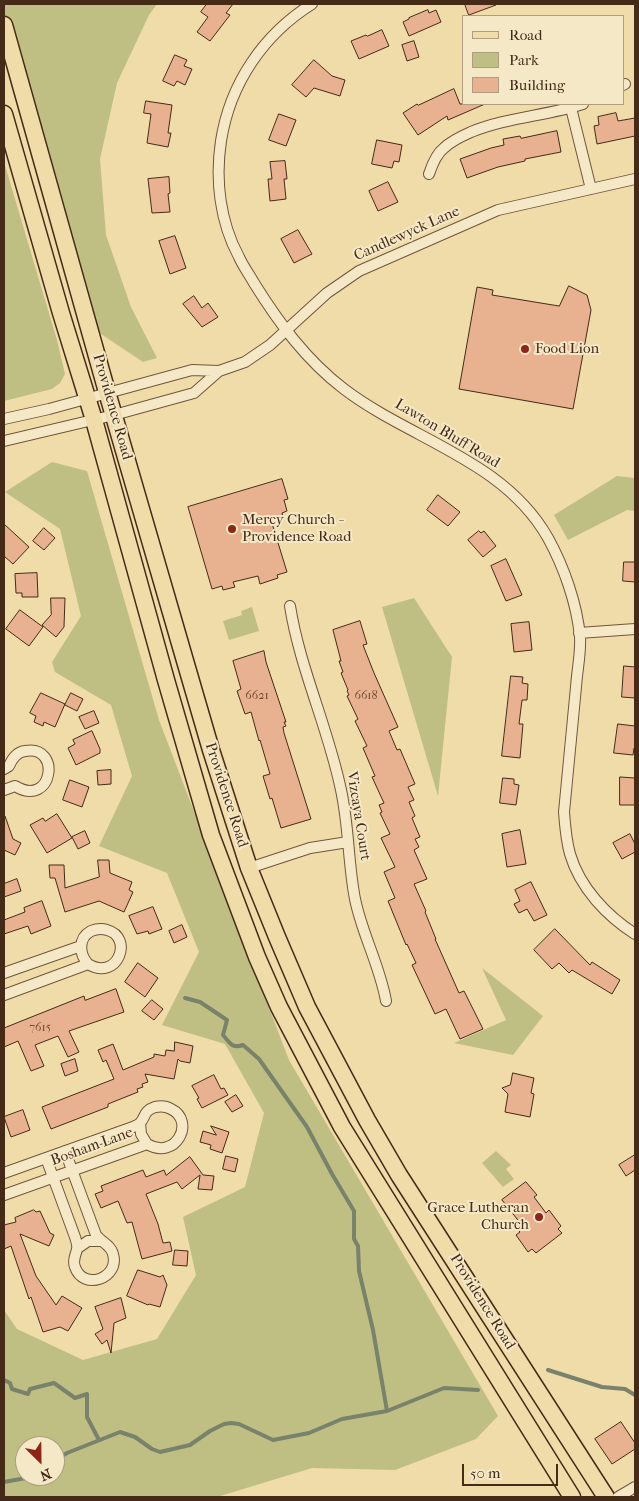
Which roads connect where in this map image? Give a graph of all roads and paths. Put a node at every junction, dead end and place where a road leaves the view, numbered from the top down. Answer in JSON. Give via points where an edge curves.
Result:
{"nodes":[{"id":1,"x":312,"y":4,"type":"edge"},
{"id":2,"x":4,"y":26,"type":"edge"},
{"id":3,"x":580,"y":105,"type":"edge"},
{"id":4,"x":571,"y":108,"type":"junction"},
{"id":5,"x":4,"y":114,"type":"edge"},
{"id":6,"x":429,"y":174,"type":"dead end"},
{"id":7,"x":635,"y":179,"type":"edge"},
{"id":8,"x":592,"y":189,"type":"junction"},
{"id":9,"x":285,"y":331,"type":"junction"},
{"id":10,"x":219,"y":371,"type":"junction"},
{"id":11,"x":107,"y":392,"type":"junction"},
{"id":12,"x":87,"y":398,"type":"junction"},
{"id":13,"x":114,"y":415,"type":"junction"},
{"id":14,"x":4,"y":419,"type":"edge"},
{"id":15,"x":94,"y":420,"type":"junction"},
{"id":16,"x":4,"y":441,"type":"edge"},
{"id":17,"x":290,"y":606,"type":"dead end"},
{"id":18,"x":635,"y":629,"type":"edge"},
{"id":19,"x":579,"y":633,"type":"junction"},
{"id":20,"x":6,"y":768,"type":"edge"},
{"id":21,"x":15,"y":786,"type":"junction"},
{"id":22,"x":4,"y":790,"type":"edge"},
{"id":23,"x":348,"y":842,"type":"junction"},
{"id":24,"x":249,"y":868,"type":"junction"},
{"id":25,"x":635,"y":934,"type":"edge"},
{"id":26,"x":81,"y":946,"type":"junction"},
{"id":27,"x":88,"y":964,"type":"junction"},
{"id":28,"x":4,"y":973,"type":"edge"},
{"id":29,"x":4,"y":995,"type":"edge"},
{"id":30,"x":386,"y":1001,"type":"dead end"},
{"id":31,"x":140,"y":1123,"type":"junction"},
{"id":32,"x":147,"y":1144,"type":"junction"},
{"id":33,"x":65,"y":1151,"type":"junction"},
{"id":34,"x":46,"y":1158,"type":"junction"},
{"id":35,"x":72,"y":1170,"type":"junction"},
{"id":36,"x":4,"y":1173,"type":"edge"},
{"id":37,"x":54,"y":1177,"type":"junction"},
{"id":38,"x":4,"y":1195,"type":"edge"},
{"id":39,"x":100,"y":1241,"type":"junction"},
{"id":40,"x":78,"y":1248,"type":"junction"},
{"id":41,"x":635,"y":1486,"type":"edge"},
{"id":42,"x":572,"y":1497,"type":"edge"},
{"id":43,"x":606,"y":1497,"type":"edge"},
{"id":44,"x":618,"y":1497,"type":"edge"}],
"edges":[{"from":1,"to":9,"type":"street","name":"Lawton Bluff Road","via":[[284,23],[249,65],[226,116],[218,156],[220,199],[228,233],[238,257]]},
{"from":2,"to":11,"type":"main road","name":"Providence Road"},
{"from":3,"to":4,"type":"street"},
{"from":4,"to":6,"type":"street","via":[[488,125],[464,136],[445,147]]},
{"from":4,"to":8,"type":"street"},
{"from":5,"to":12,"type":"main road","name":"Providence Road"},
{"from":7,"to":8,"type":"street","name":"Candlewyck Lane"},
{"from":8,"to":9,"type":"street","name":"Candlewyck Lane","via":[[498,210],[359,271]]},
{"from":9,"to":10,"type":"street","name":"Candlewyck Lane","via":[[270,346],[245,362]]},
{"from":9,"to":19,"type":"street","name":"Lawton Bluff Road","via":[[318,368],[344,389],[372,408],[464,458],[511,491],[530,512],[560,561],[570,588]]},
{"from":10,"to":11,"type":"street","name":"Candlewyck Lane","via":[[192,370]]},
{"from":10,"to":13,"type":"street","name":"Candlewyck Lane","via":[[194,393]]},
{"from":11,"to":12,"type":"street","name":"Candlewyck Lane"},
{"from":11,"to":13,"type":"main road","name":"Providence Road"},
{"from":12,"to":14,"type":"street","name":"Candlewyck Lane"},
{"from":12,"to":15,"type":"main road","name":"Providence Road"},
{"from":13,"to":15,"type":"street","name":"Candlewyck Lane"},
{"from":13,"to":24,"type":"main road","name":"Providence Road","via":[[211,750]]},
{"from":15,"to":16,"type":"street","name":"Candlewyck Lane"},
{"from":15,"to":42,"type":"main road","name":"Providence Road","via":[[211,835],[278,1007],[342,1127]]},
{"from":17,"to":23,"type":"street","name":"Vizcaya Court","via":[[294,633],[341,790]]},
{"from":18,"to":19,"type":"street"},
{"from":19,"to":25,"type":"street","name":"Lawton Bluff Road","via":[[564,812],[567,839],[573,863],[588,890],[611,916]]},
{"from":20,"to":21,"type":"street"},
{"from":20,"to":21,"type":"street","via":[[16,755],[28,750],[41,754],[49,764],[48,778],[40,788],[27,791]]},
{"from":21,"to":22,"type":"street"},
{"from":23,"to":24,"type":"street","via":[[310,848]]},
{"from":23,"to":30,"type":"street","name":"Vizcaya Court","via":[[361,925]]},
{"from":24,"to":43,"type":"main road","name":"Providence Road","via":[[307,1007],[367,1120]]},
{"from":26,"to":27,"type":"street","via":[[81,953]]},
{"from":26,"to":27,"type":"street","via":[[87,934],[99,929],[112,932],[120,942],[120,954],[113,965],[100,969]]},
{"from":26,"to":28,"type":"street"},
{"from":27,"to":29,"type":"street"},
{"from":31,"to":32,"type":"street","via":[[141,1134]]},
{"from":31,"to":32,"type":"street","name":"Bosham Lane","via":[[148,1111],[162,1106],[175,1112],[181,1121],[182,1131],[175,1144],[161,1149]]},
{"from":31,"to":33,"type":"street","name":"Bosham Lane"},
{"from":32,"to":35,"type":"street","name":"Bosham Lane"},
{"from":33,"to":34,"type":"street","name":"Bosham Lane"},
{"from":33,"to":35,"type":"street"},
{"from":34,"to":36,"type":"street","name":"Bosham Lane"},
{"from":34,"to":37,"type":"street"},
{"from":35,"to":37,"type":"street","name":"Bosham Lane"},
{"from":35,"to":39,"type":"street"},
{"from":37,"to":38,"type":"street","name":"Bosham Lane"},
{"from":37,"to":40,"type":"street"},
{"from":39,"to":40,"type":"street","via":[[88,1241]]},
{"from":39,"to":40,"type":"street","via":[[114,1255],[112,1269],[103,1278],[90,1280],[78,1273],[74,1256]]},
{"from":41,"to":44,"type":"street"}]}
